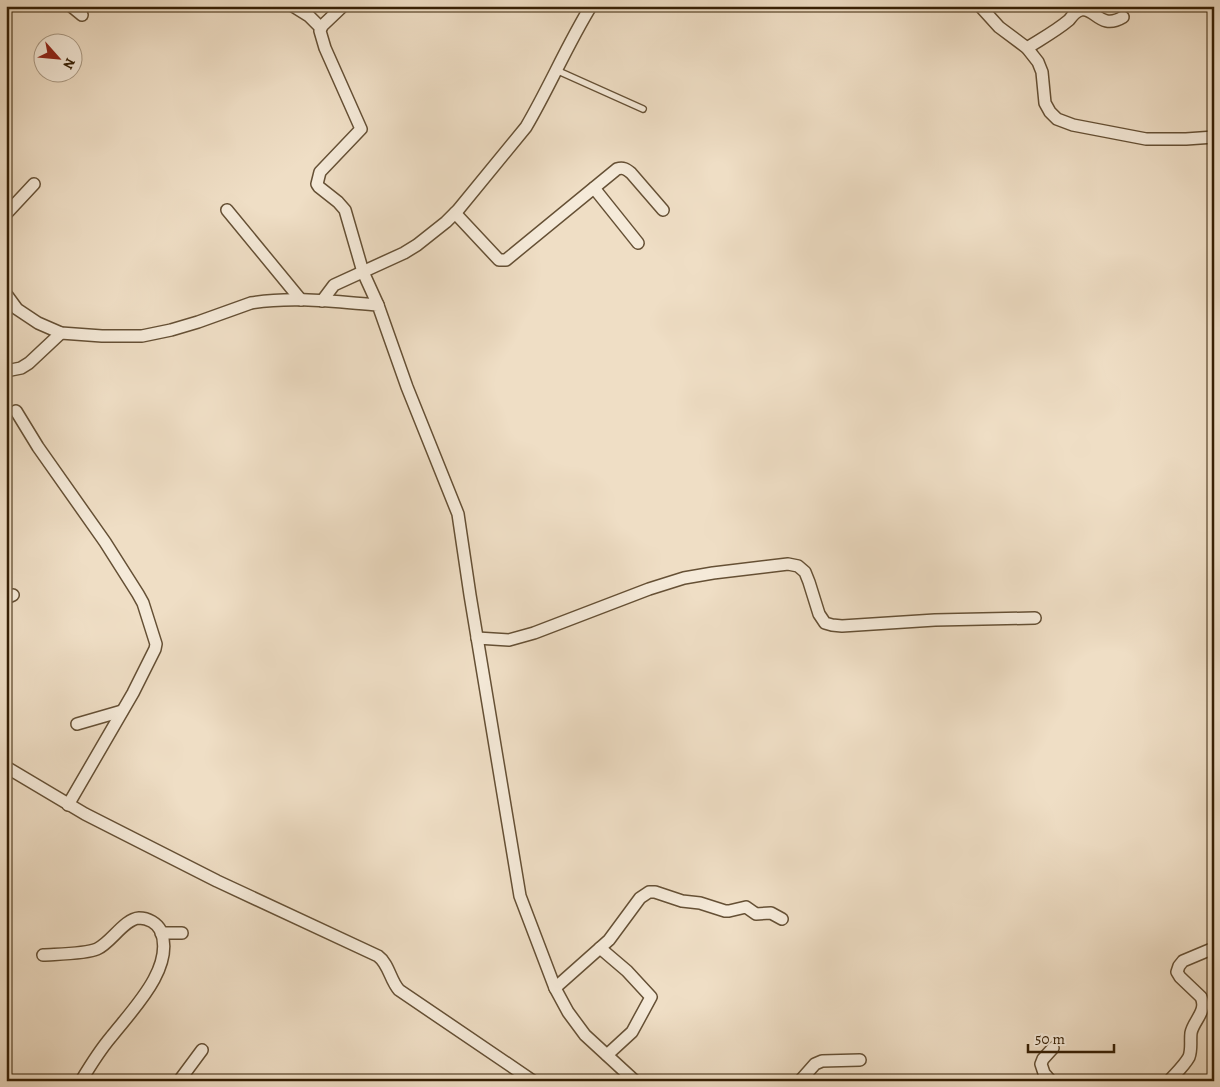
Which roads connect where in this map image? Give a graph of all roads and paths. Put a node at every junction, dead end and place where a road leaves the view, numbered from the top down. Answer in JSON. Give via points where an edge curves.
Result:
{"nodes":[{"id":1,"x":71,"y":6,"type":"edge"},
{"id":2,"x":294,"y":6,"type":"edge"},
{"id":3,"x":343,"y":6,"type":"edge"},
{"id":4,"x":591,"y":6,"type":"edge"},
{"id":5,"x":980,"y":6,"type":"edge"},
{"id":6,"x":82,"y":15,"type":"dead end"},
{"id":7,"x":1123,"y":17,"type":"dead end"},
{"id":8,"x":321,"y":28,"type":"junction"},
{"id":9,"x":1027,"y":48,"type":"junction"},
{"id":10,"x":556,"y":70,"type":"junction"},
{"id":11,"x":642,"y":109,"type":"dead end"},
{"id":12,"x":1214,"y":137,"type":"edge"},
{"id":13,"x":34,"y":184,"type":"dead end"},
{"id":14,"x":594,"y":188,"type":"junction"},
{"id":15,"x":227,"y":210,"type":"dead end"},
{"id":16,"x":663,"y":210,"type":"dead end"},
{"id":17,"x":455,"y":213,"type":"junction"},
{"id":18,"x":6,"y":214,"type":"edge"},
{"id":19,"x":638,"y":243,"type":"dead end"},
{"id":20,"x":363,"y":272,"type":"junction"},
{"id":21,"x":6,"y":294,"type":"edge"},
{"id":22,"x":301,"y":300,"type":"junction"},
{"id":23,"x":322,"y":301,"type":"junction"},
{"id":24,"x":378,"y":305,"type":"junction"},
{"id":25,"x":61,"y":333,"type":"junction"},
{"id":26,"x":6,"y":371,"type":"edge"},
{"id":27,"x":16,"y":411,"type":"dead end"},
{"id":28,"x":1035,"y":618,"type":"dead end"},
{"id":29,"x":477,"y":638,"type":"junction"},
{"id":30,"x":122,"y":711,"type":"junction"},
{"id":31,"x":77,"y":724,"type":"dead end"},
{"id":32,"x":6,"y":767,"type":"edge"},
{"id":33,"x":68,"y":805,"type":"junction"},
{"id":34,"x":782,"y":919,"type":"dead end"},
{"id":35,"x":162,"y":933,"type":"junction"},
{"id":36,"x":182,"y":933,"type":"dead end"},
{"id":37,"x":600,"y":948,"type":"junction"},
{"id":38,"x":1214,"y":948,"type":"edge"},
{"id":39,"x":44,"y":955,"type":"dead end"},
{"id":40,"x":555,"y":988,"type":"junction"},
{"id":41,"x":1053,"y":1048,"type":"dead end"},
{"id":42,"x":202,"y":1050,"type":"dead end"},
{"id":43,"x":607,"y":1055,"type":"junction"},
{"id":44,"x":860,"y":1060,"type":"dead end"},
{"id":45,"x":81,"y":1081,"type":"edge"},
{"id":46,"x":179,"y":1081,"type":"edge"},
{"id":47,"x":533,"y":1081,"type":"edge"},
{"id":48,"x":635,"y":1081,"type":"edge"},
{"id":49,"x":800,"y":1081,"type":"edge"},
{"id":50,"x":1051,"y":1081,"type":"edge"},
{"id":51,"x":1169,"y":1081,"type":"edge"}],
"edges":[{"from":1,"to":6,"type":"street"},
{"from":2,"to":8,"type":"street"},
{"from":3,"to":8,"type":"street"},
{"from":4,"to":10,"type":"street"},
{"from":5,"to":9,"type":"street","via":[[999,27]]},
{"from":7,"to":9,"type":"street","via":[[1106,21],[1081,10],[1056,31]]},
{"from":8,"to":20,"type":"street","via":[[325,48],[361,129],[320,172],[317,184],[345,210]]},
{"from":9,"to":12,"type":"street","via":[[1041,66],[1045,103],[1057,119],[1072,125],[1146,139]]},
{"from":10,"to":11,"type":"lane"},
{"from":10,"to":17,"type":"street","via":[[526,127]]},
{"from":13,"to":18,"type":"street"},
{"from":14,"to":16,"type":"street","via":[[617,168],[626,168]]},
{"from":14,"to":17,"type":"street","via":[[503,261]]},
{"from":14,"to":19,"type":"street"},
{"from":15,"to":22,"type":"street"},
{"from":17,"to":20,"type":"street","via":[[411,249]]},
{"from":20,"to":23,"type":"street","via":[[334,286]]},
{"from":20,"to":24,"type":"street"},
{"from":21,"to":25,"type":"street","via":[[17,309]]},
{"from":22,"to":23,"type":"street"},
{"from":22,"to":25,"type":"street","via":[[251,303],[198,322],[142,336]]},
{"from":23,"to":24,"type":"street"},
{"from":24,"to":29,"type":"street","via":[[458,514]]},
{"from":25,"to":26,"type":"street","via":[[22,368]]},
{"from":27,"to":30,"type":"street","via":[[143,603],[156,645]]},
{"from":28,"to":29,"type":"street","via":[[832,626],[825,623],[820,614],[805,572],[788,564],[684,578],[534,633],[509,640]]},
{"from":29,"to":40,"type":"street","via":[[520,896]]},
{"from":30,"to":31,"type":"street"},
{"from":30,"to":33,"type":"street"},
{"from":32,"to":33,"type":"street"},
{"from":33,"to":47,"type":"street","via":[[217,881],[378,956],[399,990]]},
{"from":34,"to":37,"type":"street","via":[[771,913],[756,914],[746,907],[725,911],[650,892],[640,898]]},
{"from":35,"to":36,"type":"street"},
{"from":35,"to":39,"type":"street","via":[[152,921],[138,918],[97,949]]},
{"from":35,"to":45,"type":"street","via":[[162,961],[151,986],[109,1038]]},
{"from":37,"to":40,"type":"street"},
{"from":37,"to":43,"type":"street","via":[[650,997],[632,1032]]},
{"from":38,"to":51,"type":"street","via":[[1183,961],[1179,966],[1177,972],[1180,977],[1203,1002],[1191,1034],[1190,1055]]},
{"from":40,"to":43,"type":"street","via":[[576,1025]]},
{"from":41,"to":50,"type":"street","via":[[1041,1064]]},
{"from":42,"to":46,"type":"street"},
{"from":43,"to":48,"type":"street"},
{"from":44,"to":49,"type":"street","via":[[822,1061]]}]}
